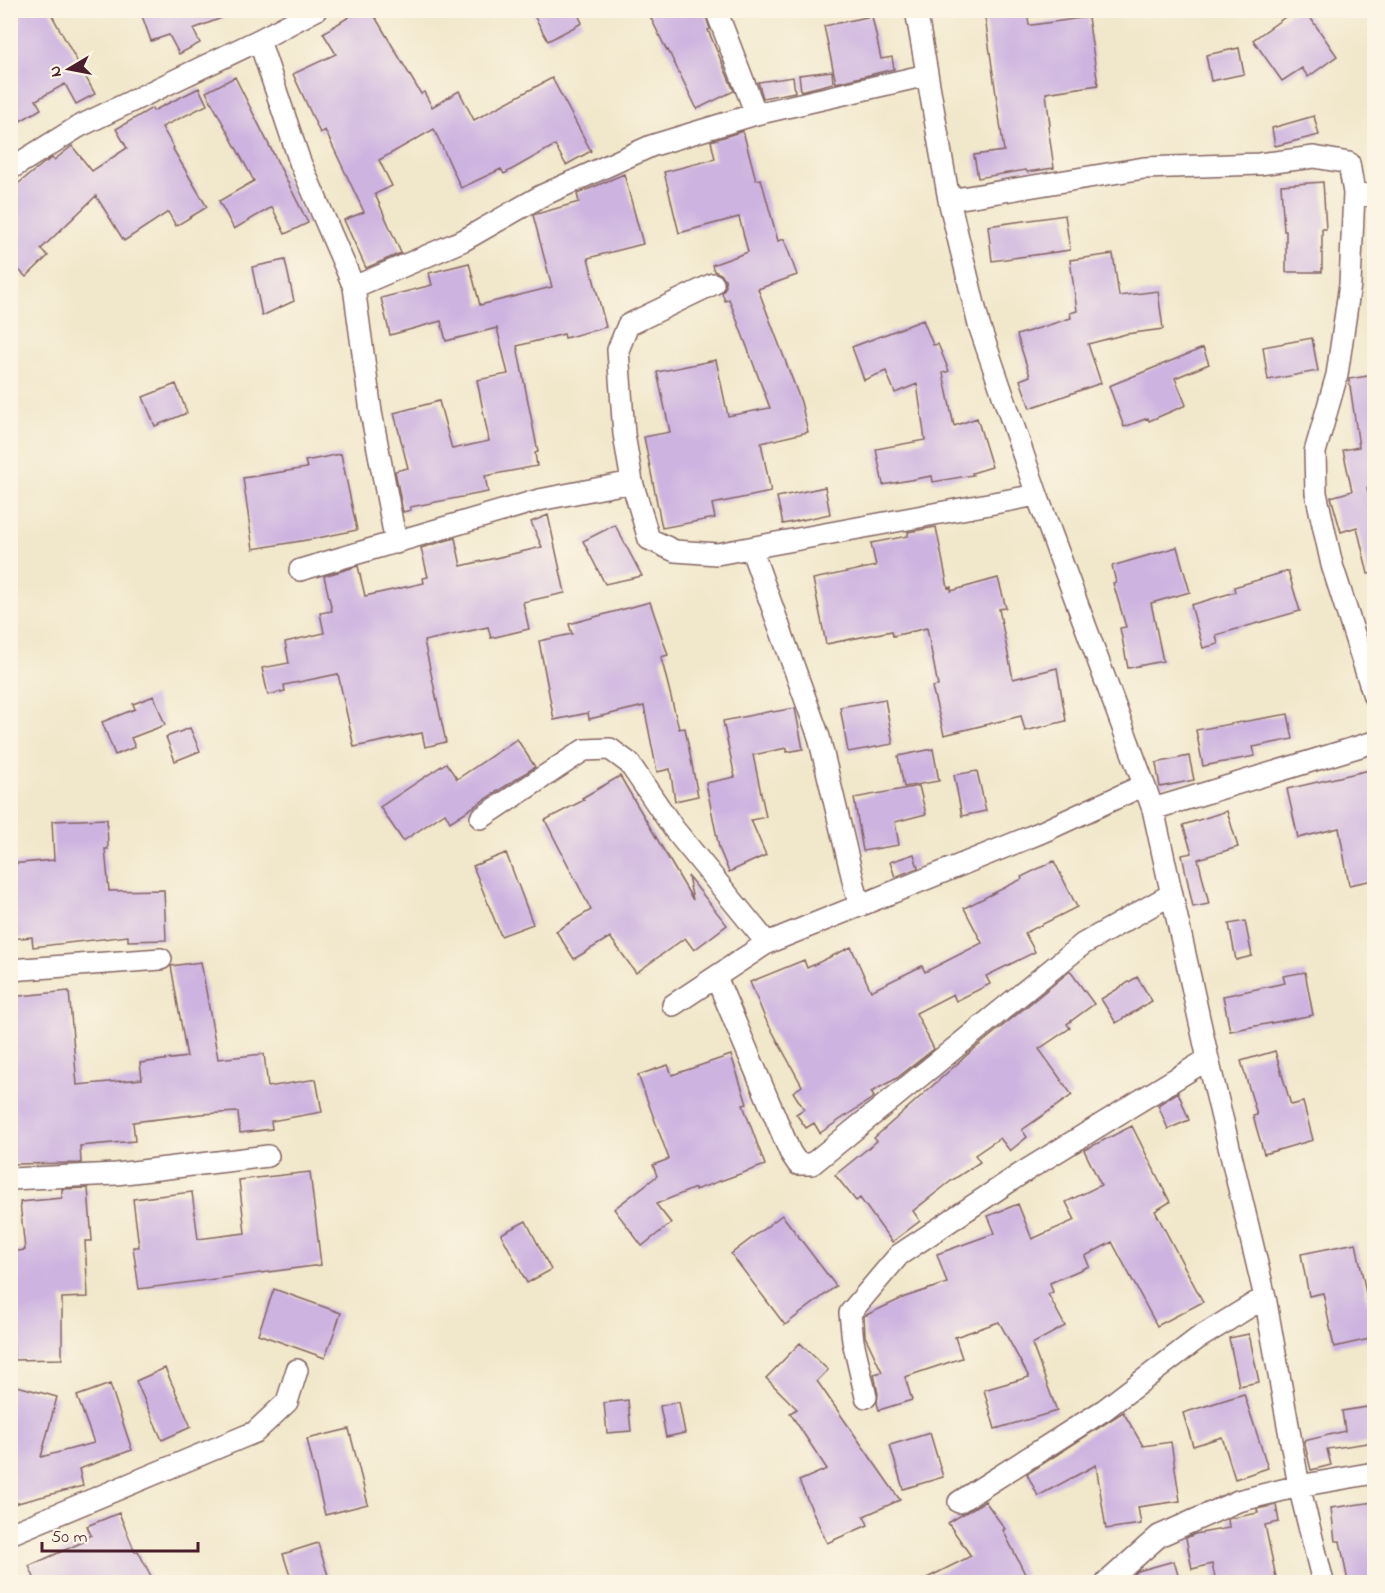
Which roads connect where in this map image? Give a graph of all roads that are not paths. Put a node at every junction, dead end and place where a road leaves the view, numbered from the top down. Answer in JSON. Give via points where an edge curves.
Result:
{"nodes":[{"id":1,"x":316,"y":10,"type":"edge"},
{"id":2,"x":716,"y":10,"type":"edge"},
{"id":3,"x":916,"y":10,"type":"edge"},
{"id":4,"x":259,"y":40,"type":"junction"},
{"id":5,"x":927,"y":75,"type":"junction"},
{"id":6,"x":756,"y":114,"type":"junction"},
{"id":7,"x":10,"y":169,"type":"edge"},
{"id":8,"x":1364,"y":195,"type":"edge"},
{"id":9,"x":949,"y":200,"type":"junction"},
{"id":10,"x":713,"y":284,"type":"dead end"},
{"id":11,"x":354,"y":287,"type":"junction"},
{"id":12,"x":632,"y":482,"type":"junction"},
{"id":13,"x":1037,"y":495,"type":"junction"},
{"id":14,"x":396,"y":543,"type":"junction"},
{"id":15,"x":751,"y":548,"type":"junction"},
{"id":16,"x":300,"y":570,"type":"dead end"},
{"id":17,"x":1374,"y":696,"type":"edge"},
{"id":18,"x":1374,"y":742,"type":"edge"},
{"id":19,"x":1144,"y":785,"type":"junction"},
{"id":20,"x":1153,"y":810,"type":"junction"},
{"id":21,"x":481,"y":818,"type":"dead end"},
{"id":22,"x":1172,"y":894,"type":"junction"},
{"id":23,"x":859,"y":905,"type":"junction"},
{"id":24,"x":767,"y":943,"type":"junction"},
{"id":25,"x":161,"y":959,"type":"dead end"},
{"id":26,"x":10,"y":970,"type":"edge"},
{"id":27,"x":716,"y":977,"type":"junction"},
{"id":28,"x":673,"y":1005,"type":"dead end"},
{"id":29,"x":1208,"y":1059,"type":"junction"},
{"id":30,"x":268,"y":1156,"type":"dead end"},
{"id":31,"x":10,"y":1179,"type":"edge"},
{"id":32,"x":1265,"y":1297,"type":"junction"},
{"id":33,"x":297,"y":1370,"type":"dead end"},
{"id":34,"x":866,"y":1397,"type":"dead end"},
{"id":35,"x":1374,"y":1473,"type":"edge"},
{"id":36,"x":1299,"y":1486,"type":"junction"},
{"id":37,"x":959,"y":1502,"type":"dead end"},
{"id":38,"x":10,"y":1533,"type":"edge"},
{"id":39,"x":1107,"y":1582,"type":"edge"},
{"id":40,"x":1323,"y":1582,"type":"edge"}],
"edges":[{"from":1,"to":4,"type":"street"},
{"from":2,"to":6,"type":"street"},
{"from":3,"to":5,"type":"street"},
{"from":4,"to":7,"type":"street","via":[[78,127]]},
{"from":4,"to":11,"type":"street","via":[[300,162]]},
{"from":5,"to":6,"type":"street"},
{"from":5,"to":9,"type":"street"},
{"from":6,"to":11,"type":"street","via":[[651,146],[542,196],[464,240]]},
{"from":8,"to":9,"type":"street","via":[[1349,163],[1314,157],[1259,164],[1144,168]]},
{"from":8,"to":17,"type":"street","via":[[1337,375],[1315,452],[1316,493],[1332,565]]},
{"from":9,"to":13,"type":"street","via":[[979,325]]},
{"from":10,"to":12,"type":"street","via":[[628,325],[618,350]]},
{"from":11,"to":14,"type":"street","via":[[371,412]]},
{"from":12,"to":14,"type":"street","via":[[539,500]]},
{"from":12,"to":15,"type":"street","via":[[649,539],[675,551],[717,554]]},
{"from":13,"to":15,"type":"street"},
{"from":13,"to":19,"type":"street"},
{"from":14,"to":16,"type":"street"},
{"from":15,"to":23,"type":"street","via":[[819,737]]},
{"from":18,"to":20,"type":"street"},
{"from":19,"to":20,"type":"street"},
{"from":19,"to":23,"type":"street","via":[[1042,832]]},
{"from":20,"to":22,"type":"street"},
{"from":21,"to":24,"type":"street","via":[[584,750],[610,749],[629,763],[674,829]]},
{"from":22,"to":27,"type":"street","via":[[1083,944],[812,1164],[798,1164],[790,1152]]},
{"from":22,"to":29,"type":"street"},
{"from":23,"to":24,"type":"street"},
{"from":24,"to":27,"type":"street"},
{"from":25,"to":26,"type":"street"},
{"from":27,"to":28,"type":"street"},
{"from":29,"to":32,"type":"street"},
{"from":29,"to":34,"type":"street","via":[[1022,1173],[899,1255],[850,1313]]},
{"from":30,"to":31,"type":"street","via":[[116,1174]]},
{"from":32,"to":36,"type":"street"},
{"from":32,"to":37,"type":"street","via":[[1197,1339],[1104,1410]]},
{"from":33,"to":38,"type":"street","via":[[287,1402],[255,1431]]},
{"from":35,"to":36,"type":"street"},
{"from":36,"to":39,"type":"street","via":[[1238,1501],[1159,1536]]},
{"from":36,"to":40,"type":"street"}]}
